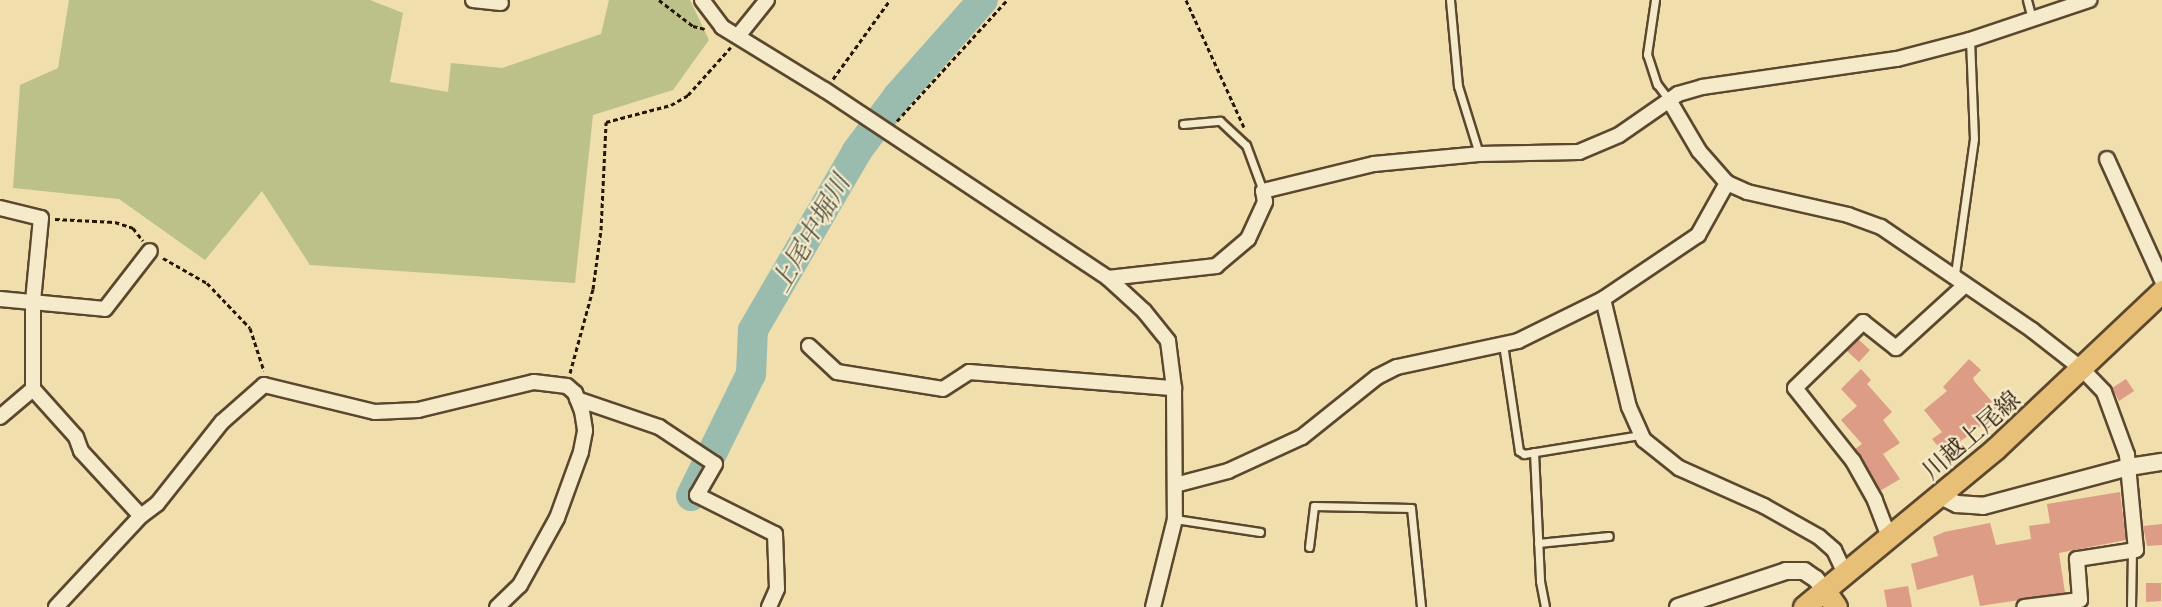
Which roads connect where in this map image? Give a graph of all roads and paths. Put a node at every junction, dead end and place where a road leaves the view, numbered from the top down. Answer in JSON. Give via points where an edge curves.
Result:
{"nodes":[{"id":1,"x":473,"y":0,"type":"edge"},
{"id":2,"x":659,"y":0,"type":"edge"},
{"id":3,"x":702,"y":0,"type":"edge"},
{"id":4,"x":767,"y":0,"type":"edge"},
{"id":5,"x":890,"y":0,"type":"edge"},
{"id":6,"x":1007,"y":0,"type":"edge"},
{"id":7,"x":1186,"y":0,"type":"edge"},
{"id":8,"x":1450,"y":0,"type":"edge"},
{"id":9,"x":1655,"y":0,"type":"edge"},
{"id":10,"x":2027,"y":0,"type":"edge"},
{"id":11,"x":2089,"y":0,"type":"edge"},
{"id":12,"x":501,"y":3,"type":"dead end"},
{"id":13,"x":2032,"y":19,"type":"junction"},
{"id":14,"x":722,"y":27,"type":"junction"},
{"id":15,"x":738,"y":36,"type":"junction"},
{"id":16,"x":1970,"y":40,"type":"junction"},
{"id":17,"x":825,"y":90,"type":"junction"},
{"id":18,"x":1669,"y":100,"type":"junction"},
{"id":19,"x":1183,"y":124,"type":"dead end"},
{"id":20,"x":879,"y":128,"type":"junction"},
{"id":21,"x":1246,"y":145,"type":"junction"},
{"id":22,"x":1479,"y":154,"type":"junction"},
{"id":23,"x":2107,"y":159,"type":"dead end"},
{"id":24,"x":1727,"y":183,"type":"junction"},
{"id":25,"x":1263,"y":191,"type":"junction"},
{"id":26,"x":0,"y":208,"type":"edge"},
{"id":27,"x":41,"y":218,"type":"junction"},
{"id":28,"x":150,"y":250,"type":"junction"},
{"id":29,"x":1954,"y":274,"type":"junction"},
{"id":30,"x":1108,"y":278,"type":"junction"},
{"id":31,"x":2162,"y":280,"type":"edge"},
{"id":32,"x":1965,"y":285,"type":"junction"},
{"id":33,"x":2162,"y":291,"type":"edge"},
{"id":34,"x":0,"y":298,"type":"edge"},
{"id":35,"x":1603,"y":299,"type":"junction"},
{"id":36,"x":33,"y":301,"type":"junction"},
{"id":37,"x":1503,"y":344,"type":"junction"},
{"id":38,"x":809,"y":346,"type":"dead end"},
{"id":39,"x":2083,"y":370,"type":"junction"},
{"id":40,"x":264,"y":384,"type":"junction"},
{"id":41,"x":567,"y":387,"type":"junction"},
{"id":42,"x":1174,"y":388,"type":"junction"},
{"id":43,"x":33,"y":389,"type":"junction"},
{"id":44,"x":578,"y":399,"type":"junction"},
{"id":45,"x":0,"y":417,"type":"edge"},
{"id":46,"x":1640,"y":435,"type":"junction"},
{"id":47,"x":1534,"y":452,"type":"junction"},
{"id":48,"x":2162,"y":462,"type":"edge"},
{"id":49,"x":2129,"y":467,"type":"junction"},
{"id":50,"x":1175,"y":486,"type":"junction"},
{"id":51,"x":1941,"y":496,"type":"junction"},
{"id":52,"x":141,"y":516,"type":"junction"},
{"id":53,"x":1175,"y":519,"type":"junction"},
{"id":54,"x":1260,"y":532,"type":"dead end"},
{"id":55,"x":1609,"y":536,"type":"dead end"},
{"id":56,"x":1889,"y":537,"type":"junction"},
{"id":57,"x":1538,"y":543,"type":"junction"},
{"id":58,"x":1310,"y":547,"type":"dead end"},
{"id":59,"x":2132,"y":551,"type":"junction"},
{"id":60,"x":1845,"y":574,"type":"junction"},
{"id":61,"x":1830,"y":599,"type":"edge"},
{"id":62,"x":56,"y":607,"type":"edge"},
{"id":63,"x":497,"y":607,"type":"edge"},
{"id":64,"x":769,"y":607,"type":"edge"},
{"id":65,"x":1153,"y":607,"type":"edge"},
{"id":66,"x":1420,"y":607,"type":"edge"},
{"id":67,"x":1545,"y":607,"type":"edge"},
{"id":68,"x":1678,"y":607,"type":"edge"},
{"id":69,"x":1804,"y":607,"type":"edge"},
{"id":70,"x":2024,"y":607,"type":"edge"},
{"id":71,"x":2131,"y":607,"type":"edge"}],
"edges":[{"from":1,"to":12,"type":"street"},
{"from":2,"to":14,"type":"path","via":[[693,26],[714,30]]},
{"from":3,"to":14,"type":"street"},
{"from":4,"to":15,"type":"street"},
{"from":5,"to":17,"type":"path"},
{"from":6,"to":20,"type":"path"},
{"from":7,"to":21,"type":"path","via":[[1243,123]]},
{"from":8,"to":22,"type":"lane","via":[[1458,86]]},
{"from":9,"to":18,"type":"lane","via":[[1647,54],[1657,84]]},
{"from":10,"to":13,"type":"lane"},
{"from":11,"to":13,"type":"street"},
{"from":13,"to":16,"type":"street"},
{"from":14,"to":15,"type":"street"},
{"from":15,"to":17,"type":"street"},
{"from":15,"to":41,"type":"path","via":[[706,80],[688,95],[671,105],[606,122],[594,289]]},
{"from":16,"to":18,"type":"street","via":[[1845,69],[1710,85]]},
{"from":16,"to":29,"type":"lane","via":[[1974,139]]},
{"from":17,"to":20,"type":"street"},
{"from":18,"to":22,"type":"street","via":[[1597,147],[1579,152]]},
{"from":18,"to":24,"type":"street","via":[[1699,151]]},
{"from":19,"to":21,"type":"lane","via":[[1220,121]]},
{"from":20,"to":30,"type":"street"},
{"from":21,"to":25,"type":"lane"},
{"from":22,"to":25,"type":"street","via":[[1374,164]]},
{"from":23,"to":31,"type":"street"},
{"from":24,"to":29,"type":"street","via":[[1881,227]]},
{"from":24,"to":35,"type":"street","via":[[1698,235]]},
{"from":25,"to":30,"type":"street","via":[[1265,202],[1248,239],[1216,266]]},
{"from":26,"to":27,"type":"street"},
{"from":27,"to":28,"type":"path","via":[[115,222],[133,228]]},
{"from":27,"to":36,"type":"street"},
{"from":28,"to":36,"type":"street","via":[[105,309]]},
{"from":28,"to":40,"type":"path","via":[[207,283],[250,328],[265,362]]},
{"from":29,"to":32,"type":"street"},
{"from":30,"to":42,"type":"street","via":[[1144,311],[1168,341]]},
{"from":32,"to":39,"type":"street"},
{"from":32,"to":56,"type":"street","via":[[1896,348],[1863,322],[1795,388],[1853,461],[1875,500]]},
{"from":33,"to":39,"type":"main road","name":"川越上尾線"},
{"from":34,"to":36,"type":"street"},
{"from":35,"to":37,"type":"street","via":[[1518,341]]},
{"from":35,"to":46,"type":"street","via":[[1629,406]]},
{"from":36,"to":43,"type":"street"},
{"from":37,"to":47,"type":"lane","via":[[1519,451]]},
{"from":37,"to":50,"type":"street","via":[[1397,367],[1377,377],[1302,438],[1228,471]]},
{"from":38,"to":42,"type":"street","via":[[837,372],[943,389],[969,372]]},
{"from":39,"to":49,"type":"street","via":[[2104,392]]},
{"from":39,"to":51,"type":"main road","name":"川越上尾線"},
{"from":40,"to":41,"type":"street","via":[[375,412],[418,410],[534,382]]},
{"from":40,"to":52,"type":"street","via":[[222,422],[177,482]]},
{"from":41,"to":44,"type":"street"},
{"from":42,"to":50,"type":"street"},
{"from":43,"to":45,"type":"street"},
{"from":43,"to":52,"type":"street","via":[[76,438],[81,451]]},
{"from":44,"to":63,"type":"street","via":[[585,431],[557,518],[520,585]]},
{"from":44,"to":64,"type":"street","via":[[660,427],[715,464],[697,495],[775,534],[777,589]]},
{"from":46,"to":47,"type":"lane"},
{"from":46,"to":60,"type":"street","via":[[1679,468],[1764,506],[1819,537],[1834,550]]},
{"from":47,"to":57,"type":"lane"},
{"from":48,"to":49,"type":"street"},
{"from":49,"to":51,"type":"street","via":[[1983,506],[1957,504]]},
{"from":49,"to":59,"type":"street","via":[[2136,550]]},
{"from":50,"to":53,"type":"street"},
{"from":51,"to":56,"type":"main road","name":"川越上尾線"},
{"from":52,"to":62,"type":"street"},
{"from":53,"to":54,"type":"lane"},
{"from":53,"to":65,"type":"street"},
{"from":55,"to":57,"type":"lane"},
{"from":56,"to":60,"type":"main road","name":"川越上尾線"},
{"from":57,"to":67,"type":"lane"},
{"from":58,"to":66,"type":"lane","via":[[1314,506],[1411,508]]},
{"from":59,"to":70,"type":"street","via":[[2077,559],[2080,600]]},
{"from":59,"to":71,"type":"lane"},
{"from":60,"to":61,"type":"main road","name":"川越上尾線"},
{"from":61,"to":68,"type":"street","via":[[1816,579],[1804,571],[1786,571]]},
{"from":61,"to":69,"type":"main road","name":"川越上尾線"}]}
